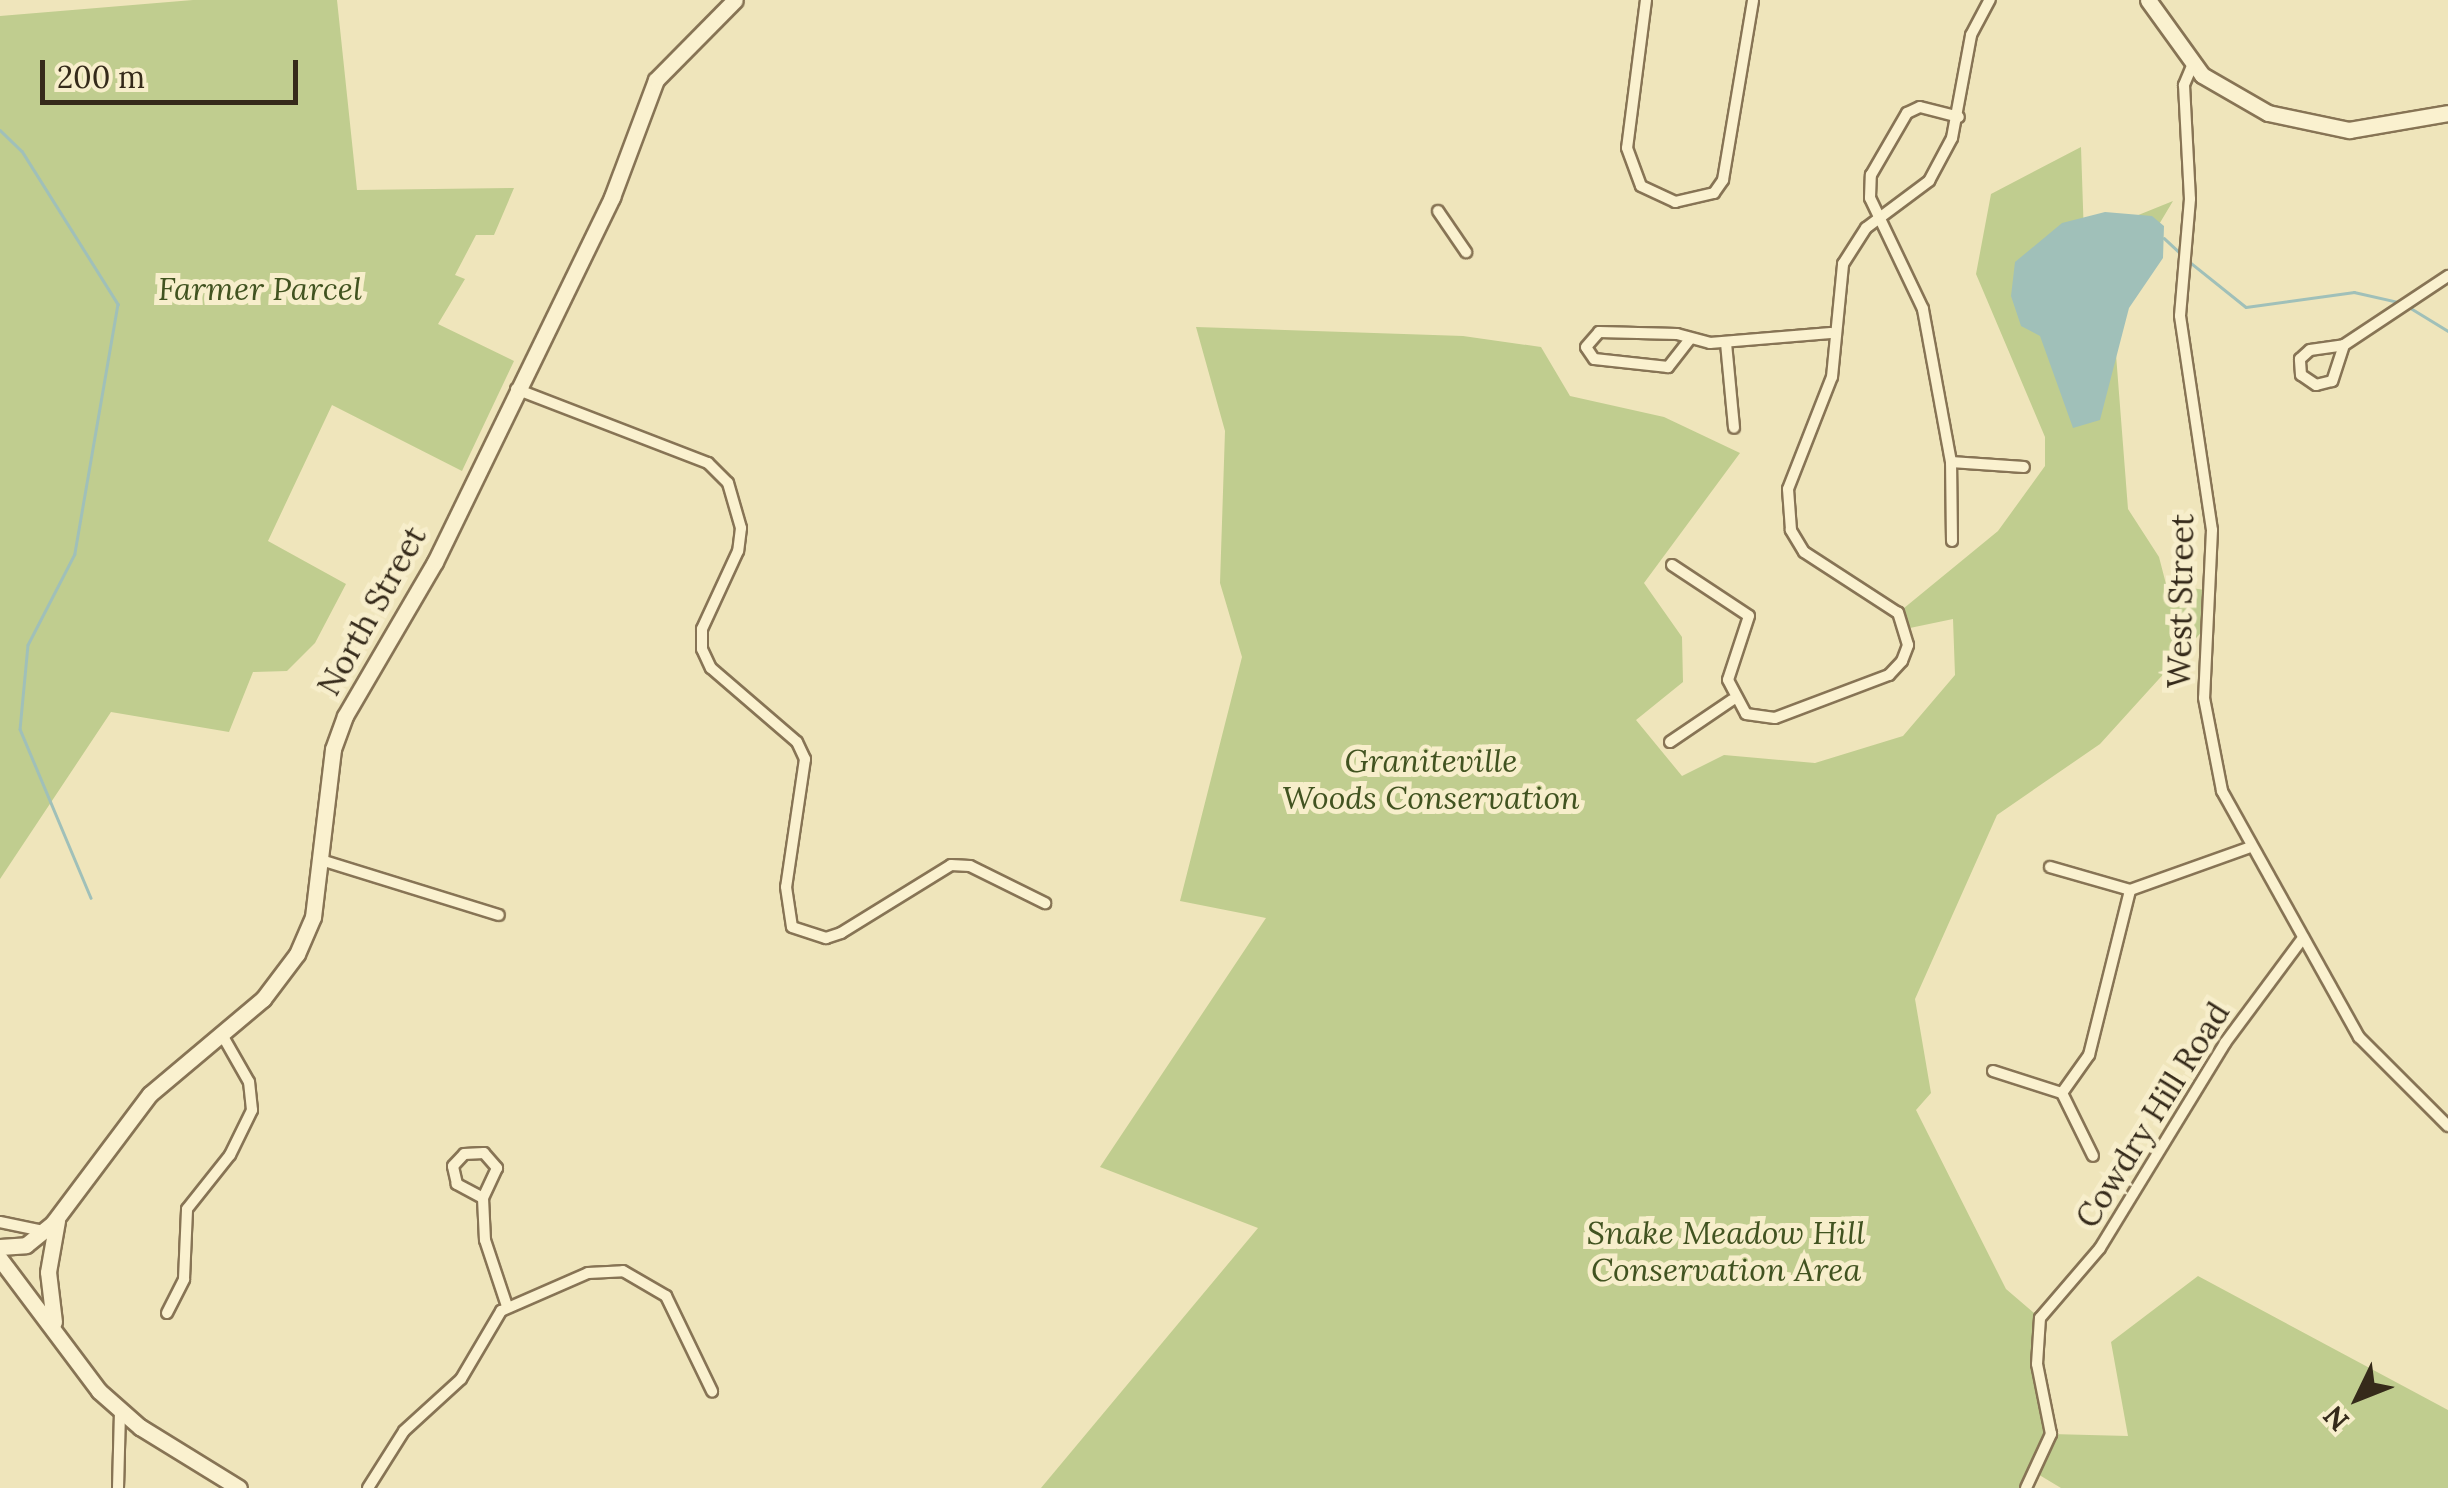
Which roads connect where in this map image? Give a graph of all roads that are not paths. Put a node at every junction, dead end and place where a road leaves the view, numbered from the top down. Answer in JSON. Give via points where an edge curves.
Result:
{"nodes":[{"id":1,"x":735,"y":0,"type":"edge"},
{"id":2,"x":1646,"y":0,"type":"edge"},
{"id":3,"x":1752,"y":0,"type":"edge"},
{"id":4,"x":1990,"y":0,"type":"edge"},
{"id":5,"x":2148,"y":0,"type":"edge"},
{"id":6,"x":2192,"y":66,"type":"junction"},
{"id":7,"x":2448,"y":112,"type":"edge"},
{"id":8,"x":1959,"y":117,"type":"junction"},
{"id":9,"x":1438,"y":212,"type":"dead end"},
{"id":10,"x":1878,"y":218,"type":"junction"},
{"id":11,"x":1466,"y":252,"type":"dead end"},
{"id":12,"x":2448,"y":276,"type":"edge"},
{"id":13,"x":1831,"y":333,"type":"junction"},
{"id":14,"x":1690,"y":339,"type":"junction"},
{"id":15,"x":1726,"y":343,"type":"junction"},
{"id":16,"x":2344,"y":345,"type":"junction"},
{"id":17,"x":515,"y":389,"type":"junction"},
{"id":18,"x":1734,"y":428,"type":"dead end"},
{"id":19,"x":1950,"y":462,"type":"junction"},
{"id":20,"x":2024,"y":467,"type":"dead end"},
{"id":21,"x":1952,"y":542,"type":"dead end"},
{"id":22,"x":1672,"y":565,"type":"dead end"},
{"id":23,"x":1732,"y":700,"type":"junction"},
{"id":24,"x":1670,"y":742,"type":"dead end"},
{"id":25,"x":2248,"y":848,"type":"junction"},
{"id":26,"x":321,"y":860,"type":"junction"},
{"id":27,"x":2050,"y":867,"type":"dead end"},
{"id":28,"x":2130,"y":890,"type":"junction"},
{"id":29,"x":1045,"y":903,"type":"dead end"},
{"id":30,"x":499,"y":916,"type":"dead end"},
{"id":31,"x":2303,"y":938,"type":"junction"},
{"id":32,"x":221,"y":1033,"type":"junction"},
{"id":33,"x":1992,"y":1072,"type":"dead end"},
{"id":34,"x":2062,"y":1094,"type":"junction"},
{"id":35,"x":2448,"y":1126,"type":"edge"},
{"id":36,"x":2093,"y":1156,"type":"dead end"},
{"id":37,"x":484,"y":1198,"type":"junction"},
{"id":38,"x":59,"y":1217,"type":"junction"},
{"id":39,"x":0,"y":1222,"type":"edge"},
{"id":40,"x":44,"y":1231,"type":"junction"},
{"id":41,"x":0,"y":1246,"type":"edge"},
{"id":42,"x":0,"y":1259,"type":"edge"},
{"id":43,"x":507,"y":1306,"type":"junction"},
{"id":44,"x":168,"y":1313,"type":"dead end"},
{"id":45,"x":54,"y":1326,"type":"junction"},
{"id":46,"x":712,"y":1391,"type":"dead end"},
{"id":47,"x":120,"y":1411,"type":"junction"},
{"id":48,"x":118,"y":1488,"type":"edge"},
{"id":49,"x":238,"y":1488,"type":"edge"},
{"id":50,"x":368,"y":1488,"type":"edge"},
{"id":51,"x":2026,"y":1488,"type":"edge"}],
"edges":[{"from":1,"to":17,"type":"main road","name":"North Street","via":[[656,80],[612,196]]},
{"from":2,"to":3,"type":"street","via":[[1627,148],[1645,190],[1675,202],[1714,193],[1723,180]]},
{"from":4,"to":8,"type":"street","via":[[1971,35]]},
{"from":5,"to":6,"type":"main road"},
{"from":6,"to":7,"type":"main road","via":[[2236,97],[2300,123],[2376,129]]},
{"from":6,"to":25,"type":"street","name":"West Street","via":[[2184,85],[2190,200],[2180,316],[2213,551],[2204,698],[2222,791]]},
{"from":8,"to":10,"type":"street","via":[[1929,181]]},
{"from":8,"to":10,"type":"street","via":[[1920,107],[1907,113],[1871,175]]},
{"from":9,"to":11,"type":"street"},
{"from":10,"to":13,"type":"street","via":[[1843,264]]},
{"from":10,"to":19,"type":"street","via":[[1923,309]]},
{"from":12,"to":16,"type":"street"},
{"from":13,"to":15,"type":"street"},
{"from":13,"to":23,"type":"street","via":[[1826,402],[1788,489],[1791,530],[1814,562],[1879,594],[1898,613],[1908,645],[1889,674],[1775,718],[1746,714]]},
{"from":14,"to":14,"type":"street","via":[[1600,332],[1586,347],[1594,359],[1668,367]]},
{"from":14,"to":15,"type":"street"},
{"from":15,"to":18,"type":"street"},
{"from":16,"to":16,"type":"street","via":[[2332,381],[2316,385],[2301,375],[2300,359],[2310,350]]},
{"from":17,"to":26,"type":"main road","name":"North Street","via":[[428,576],[344,716]]},
{"from":17,"to":29,"type":"street","via":[[708,463],[728,484],[742,528],[702,629],[702,648],[711,668],[797,742],[805,759],[786,887],[792,927],[826,938],[841,933],[951,865],[970,866]]},
{"from":19,"to":20,"type":"street"},
{"from":19,"to":21,"type":"street"},
{"from":22,"to":23,"type":"street","via":[[1749,616],[1728,680]]},
{"from":23,"to":24,"type":"street"},
{"from":25,"to":28,"type":"street"},
{"from":25,"to":31,"type":"street","name":"West Street"},
{"from":26,"to":30,"type":"street"},
{"from":26,"to":32,"type":"main road","name":"North Street","via":[[313,917],[296,954],[263,999]]},
{"from":27,"to":28,"type":"street"},
{"from":28,"to":34,"type":"street","via":[[2089,1055]]},
{"from":31,"to":35,"type":"street","name":"West Street","via":[[2374,1057]]},
{"from":31,"to":51,"type":"street","name":"Cowdry Hill Road","via":[[2225,1044],[2100,1248],[2040,1318],[2037,1364],[2051,1434]]},
{"from":32,"to":38,"type":"main road","name":"North Street","via":[[144,1101]]},
{"from":32,"to":44,"type":"street","via":[[248,1082],[252,1110],[230,1155],[187,1209],[184,1280]]},
{"from":33,"to":34,"type":"street"},
{"from":34,"to":36,"type":"street"},
{"from":37,"to":37,"type":"street","via":[[497,1168],[484,1153],[464,1154],[454,1166],[456,1184]]},
{"from":37,"to":43,"type":"street","via":[[486,1255]]},
{"from":38,"to":40,"type":"main road","name":"North Street"},
{"from":38,"to":45,"type":"main road","via":[[48,1272]]},
{"from":39,"to":40,"type":"street"},
{"from":40,"to":41,"type":"main road","name":"North Street","via":[[18,1247]]},
{"from":42,"to":45,"type":"main road"},
{"from":43,"to":46,"type":"street","via":[[588,1273],[640,1277],[674,1307]]},
{"from":43,"to":50,"type":"street","via":[[461,1378],[404,1431]]},
{"from":45,"to":47,"type":"main road"},
{"from":47,"to":48,"type":"street"},
{"from":47,"to":49,"type":"main road"}]}
